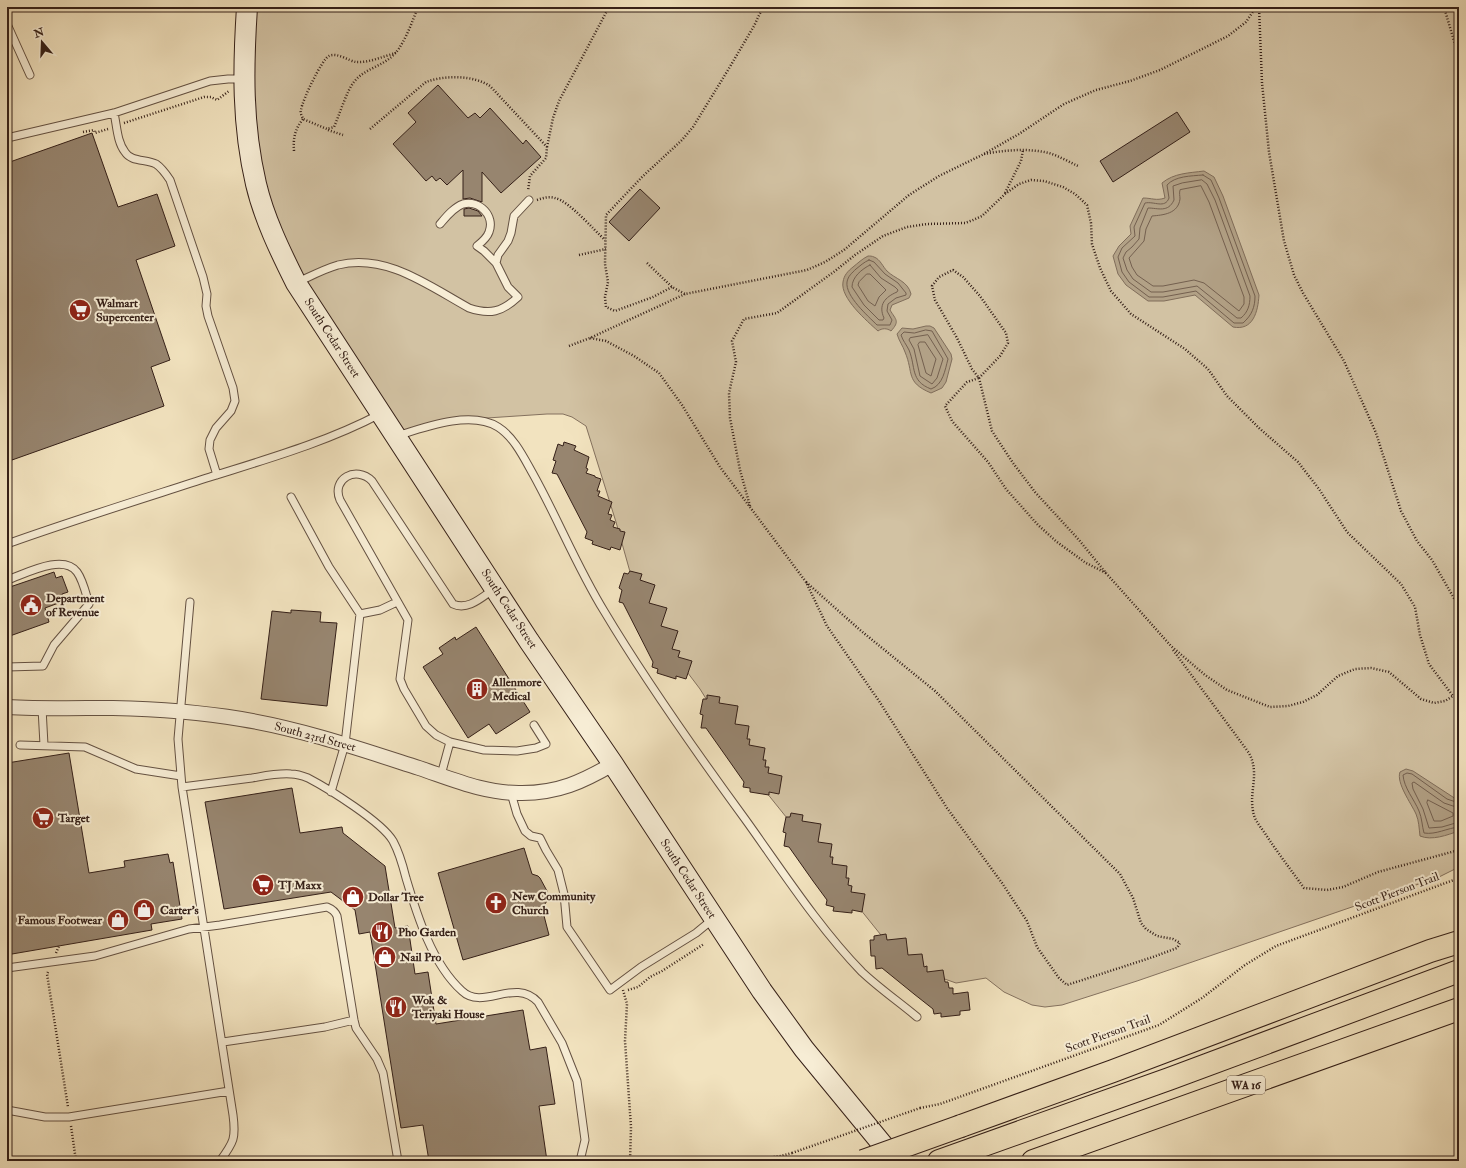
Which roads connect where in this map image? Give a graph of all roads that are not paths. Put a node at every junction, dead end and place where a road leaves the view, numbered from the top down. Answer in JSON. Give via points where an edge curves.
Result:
{"nodes":[{"id":1,"x":247,"y":7,"type":"edge"},
{"id":2,"x":7,"y":24,"type":"edge"},
{"id":3,"x":30,"y":75,"type":"dead end"},
{"id":4,"x":244,"y":79,"type":"junction"},
{"id":5,"x":114,"y":113,"type":"junction"},
{"id":6,"x":7,"y":138,"type":"edge"},
{"id":7,"x":531,"y":202,"type":"road end"},
{"id":8,"x":440,"y":224,"type":"dead end"},
{"id":9,"x":496,"y":262,"type":"junction"},
{"id":10,"x":296,"y":283,"type":"junction"},
{"id":11,"x":381,"y":414,"type":"junction"},
{"id":12,"x":395,"y":436,"type":"junction"},
{"id":13,"x":217,"y":475,"type":"junction"},
{"id":14,"x":291,"y":497,"type":"dead end"},
{"id":15,"x":7,"y":542,"type":"edge"},
{"id":16,"x":7,"y":580,"type":"edge"},
{"id":17,"x":495,"y":588,"type":"junction"},
{"id":18,"x":190,"y":602,"type":"dead end"},
{"id":19,"x":397,"y":602,"type":"junction"},
{"id":20,"x":360,"y":614,"type":"junction"},
{"id":21,"x":7,"y":667,"type":"edge"},
{"id":22,"x":7,"y":707,"type":"edge"},
{"id":23,"x":42,"y":708,"type":"junction"},
{"id":24,"x":182,"y":712,"type":"junction"},
{"id":25,"x":534,"y":725,"type":"dead end"},
{"id":26,"x":450,"y":742,"type":"junction"},
{"id":27,"x":345,"y":744,"type":"junction"},
{"id":28,"x":20,"y":745,"type":"dead end"},
{"id":29,"x":44,"y":745,"type":"junction"},
{"id":30,"x":613,"y":764,"type":"junction"},
{"id":31,"x":441,"y":775,"type":"junction"},
{"id":32,"x":182,"y":776,"type":"junction"},
{"id":33,"x":182,"y":786,"type":"junction"},
{"id":34,"x":332,"y":792,"type":"junction"},
{"id":35,"x":510,"y":793,"type":"junction"},
{"id":36,"x":714,"y":918,"type":"junction"},
{"id":37,"x":204,"y":928,"type":"junction"},
{"id":38,"x":1459,"y":936,"type":"edge"},
{"id":39,"x":1459,"y":942,"type":"edge"},
{"id":40,"x":1430,"y":952,"type":"junction"},
{"id":41,"x":7,"y":968,"type":"edge"},
{"id":42,"x":1459,"y":971,"type":"edge"},
{"id":43,"x":1459,"y":1009,"type":"edge"},
{"id":44,"x":917,"y":1016,"type":"dead end"},
{"id":45,"x":354,"y":1020,"type":"junction"},
{"id":46,"x":223,"y":1042,"type":"junction"},
{"id":47,"x":229,"y":1091,"type":"junction"},
{"id":48,"x":7,"y":1110,"type":"edge"},
{"id":49,"x":220,"y":1161,"type":"edge"},
{"id":50,"x":398,"y":1161,"type":"edge"},
{"id":51,"x":580,"y":1161,"type":"edge"},
{"id":52,"x":864,"y":1161,"type":"edge"},
{"id":53,"x":896,"y":1161,"type":"edge"},
{"id":54,"x":939,"y":1161,"type":"edge"},
{"id":55,"x":1033,"y":1161,"type":"edge"}],
"edges":[{"from":1,"to":4,"type":"main road","name":"South Cedar Street"},
{"from":2,"to":3,"type":"lane"},
{"from":4,"to":5,"type":"lane","via":[[210,81]]},
{"from":4,"to":10,"type":"main road","name":"South Cedar Street","via":[[244,110],[256,184],[270,227]]},
{"from":5,"to":6,"type":"lane"},
{"from":5,"to":13,"type":"lane","via":[[121,146],[126,154],[131,158],[156,164],[170,180],[203,277],[208,316],[233,388],[235,401],[232,411],[216,428],[210,440],[209,449]]},
{"from":7,"to":9,"type":"lane","via":[[514,216],[512,233]]},
{"from":8,"to":9,"type":"lane","via":[[459,206],[479,205],[488,214],[490,226],[489,233],[477,246]]},
{"from":9,"to":10,"type":"lane","via":[[508,287],[518,297],[505,308],[491,312],[469,308],[398,269],[375,264],[339,265]]},
{"from":10,"to":11,"type":"main road","name":"South Cedar Street"},
{"from":11,"to":12,"type":"main road","name":"South Cedar Street"},
{"from":11,"to":13,"type":"lane","via":[[336,435]]},
{"from":12,"to":17,"type":"main road","name":"South Cedar Street"},
{"from":12,"to":44,"type":"lane","via":[[436,424],[472,419],[489,422],[507,434],[522,455],[603,610],[712,773],[848,957],[878,986]]},
{"from":13,"to":15,"type":"lane"},
{"from":14,"to":20,"type":"lane","via":[[329,568]]},
{"from":16,"to":21,"type":"lane","via":[[57,564],[65,564],[80,577],[89,604],[54,645],[43,666]]},
{"from":17,"to":19,"type":"lane","via":[[476,602],[458,606],[453,604],[372,481],[362,474],[350,475],[340,484],[339,498]]},
{"from":17,"to":30,"type":"main road","name":"South Cedar Street"},
{"from":18,"to":24,"type":"lane"},
{"from":19,"to":20,"type":"lane","via":[[380,610]]},
{"from":19,"to":26,"type":"lane","via":[[408,620],[401,672],[402,684],[426,726]]},
{"from":20,"to":27,"type":"lane"},
{"from":22,"to":23,"type":"street","name":"South 23rd Street"},
{"from":23,"to":24,"type":"street","name":"South 23rd Street","via":[[115,708]]},
{"from":23,"to":29,"type":"lane"},
{"from":24,"to":27,"type":"street","name":"South 23rd Street","via":[[284,727]]},
{"from":24,"to":32,"type":"lane","via":[[178,739]]},
{"from":25,"to":26,"type":"lane","via":[[546,744],[507,751],[484,750]]},
{"from":26,"to":31,"type":"lane"},
{"from":27,"to":31,"type":"street","name":"South 23rd Street"},
{"from":27,"to":34,"type":"lane"},
{"from":28,"to":29,"type":"lane"},
{"from":29,"to":32,"type":"lane","via":[[85,747],[136,769]]},
{"from":30,"to":35,"type":"street","name":"South 23rd Street","via":[[571,786],[547,791]]},
{"from":30,"to":36,"type":"main road","name":"South Cedar Street"},
{"from":31,"to":35,"type":"street","name":"South 23rd Street","via":[[474,786]]},
{"from":32,"to":33,"type":"lane"},
{"from":33,"to":34,"type":"lane","via":[[291,774],[307,778]]},
{"from":33,"to":37,"type":"lane"},
{"from":34,"to":51,"type":"lane","via":[[376,822],[393,840],[418,918],[433,951],[463,992],[481,998],[519,992],[534,997],[538,1002],[562,1043],[577,1081],[585,1140]]},
{"from":35,"to":36,"type":"lane","via":[[524,829],[531,836],[540,838],[558,870],[564,894],[567,927],[610,990],[641,967],[696,933]]},
{"from":36,"to":53,"type":"main road","name":"South Cedar Street","via":[[804,1049]]},
{"from":37,"to":41,"type":"lane","via":[[177,932],[106,954]]},
{"from":37,"to":45,"type":"lane","via":[[327,907],[335,911]]},
{"from":37,"to":46,"type":"lane"},
{"from":38,"to":40,"type":"highway"},
{"from":39,"to":40,"type":"highway"},
{"from":40,"to":52,"type":"highway","bridge":true},
{"from":42,"to":54,"type":"highway"},
{"from":43,"to":55,"type":"highway","number":"WA 16"},
{"from":45,"to":46,"type":"lane","via":[[325,1027]]},
{"from":45,"to":50,"type":"lane","via":[[356,1028],[377,1059],[383,1073]]},
{"from":46,"to":47,"type":"lane"},
{"from":47,"to":48,"type":"lane","via":[[69,1117],[45,1117]]},
{"from":47,"to":49,"type":"lane","via":[[235,1132]]}]}
